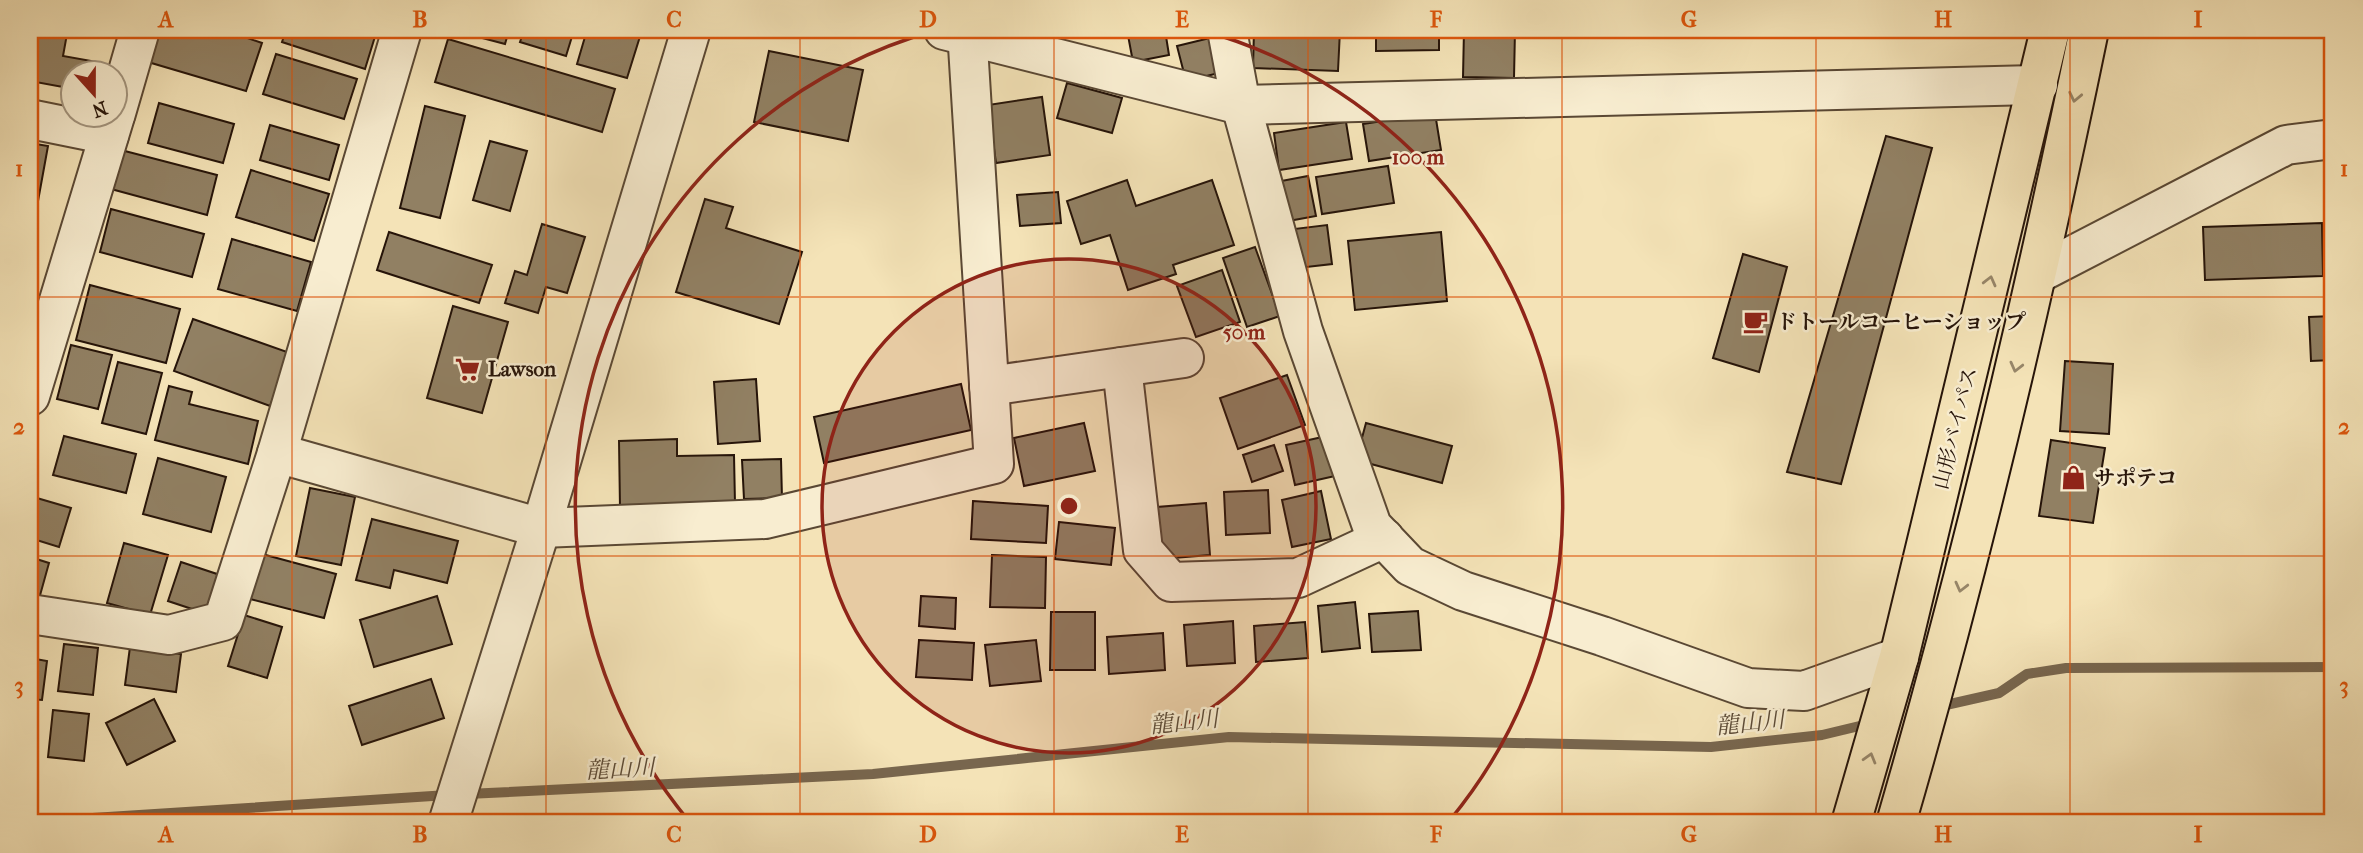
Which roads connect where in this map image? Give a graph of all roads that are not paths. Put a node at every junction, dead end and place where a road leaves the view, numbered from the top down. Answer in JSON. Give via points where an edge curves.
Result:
{"nodes":[{"id":1,"x":140,"y":30,"type":"edge"},
{"id":2,"x":402,"y":30,"type":"edge"},
{"id":3,"x":691,"y":30,"type":"edge"},
{"id":4,"x":1227,"y":30,"type":"edge"},
{"id":5,"x":2050,"y":30,"type":"edge"},
{"id":6,"x":2089,"y":30,"type":"edge"},
{"id":7,"x":959,"y":32,"type":"edge"},
{"id":8,"x":130,"y":64,"type":"edge"},
{"id":9,"x":2038,"y":85,"type":"junction"},
{"id":10,"x":1241,"y":105,"type":"junction"},
{"id":11,"x":30,"y":119,"type":"edge"},
{"id":12,"x":60,"y":120,"type":"edge"},
{"id":13,"x":110,"y":130,"type":"edge"},
{"id":14,"x":2333,"y":139,"type":"edge"},
{"id":15,"x":2039,"y":273,"type":"junction"},
{"id":16,"x":1184,"y":358,"type":"dead end"},
{"id":17,"x":1122,"y":367,"type":"junction"},
{"id":18,"x":989,"y":386,"type":"junction"},
{"id":19,"x":30,"y":391,"type":"edge"},
{"id":20,"x":277,"y":453,"type":"junction"},
{"id":21,"x":541,"y":528,"type":"junction"},
{"id":22,"x":1384,"y":538,"type":"junction"},
{"id":23,"x":30,"y":614,"type":"edge"},
{"id":24,"x":1899,"y":657,"type":"junction"},
{"id":25,"x":448,"y":823,"type":"edge"},
{"id":26,"x":1851,"y":823,"type":"edge"},
{"id":27,"x":1896,"y":823,"type":"edge"}],
"edges":[{"from":1,"to":8,"type":"street"},
{"from":2,"to":20,"type":"street"},
{"from":3,"to":21,"type":"street"},
{"from":4,"to":10,"type":"street"},
{"from":5,"to":9,"type":"highway","name":"山形バイパス"},
{"from":6,"to":15,"type":"highway","one_way":true},
{"from":7,"to":10,"type":"street"},
{"from":7,"to":18,"type":"street"},
{"from":9,"to":10,"type":"street"},
{"from":24,"to":9,"type":"highway","name":"山形バイパス","one_way":true},
{"from":10,"to":22,"type":"street","via":[[1303,331],[1372,526]]},
{"from":11,"to":12,"type":"street"},
{"from":13,"to":19,"type":"street"},
{"from":14,"to":15,"type":"street","via":[[2286,145]]},
{"from":15,"to":27,"type":"highway","one_way":true,"via":[[1942,665]]},
{"from":16,"to":17,"type":"street"},
{"from":17,"to":18,"type":"street"},
{"from":17,"to":22,"type":"street","via":[[1143,550],[1171,582],[1298,578]]},
{"from":18,"to":21,"type":"street","via":[[994,464],[765,519]]},
{"from":20,"to":21,"type":"street"},
{"from":20,"to":23,"type":"street","via":[[223,621],[169,635]]},
{"from":21,"to":25,"type":"street"},
{"from":22,"to":24,"type":"street","via":[[1410,566],[1463,591],[1748,688],[1804,691]]},
{"from":26,"to":24,"type":"highway","name":"山形バイパス","one_way":true}]}
